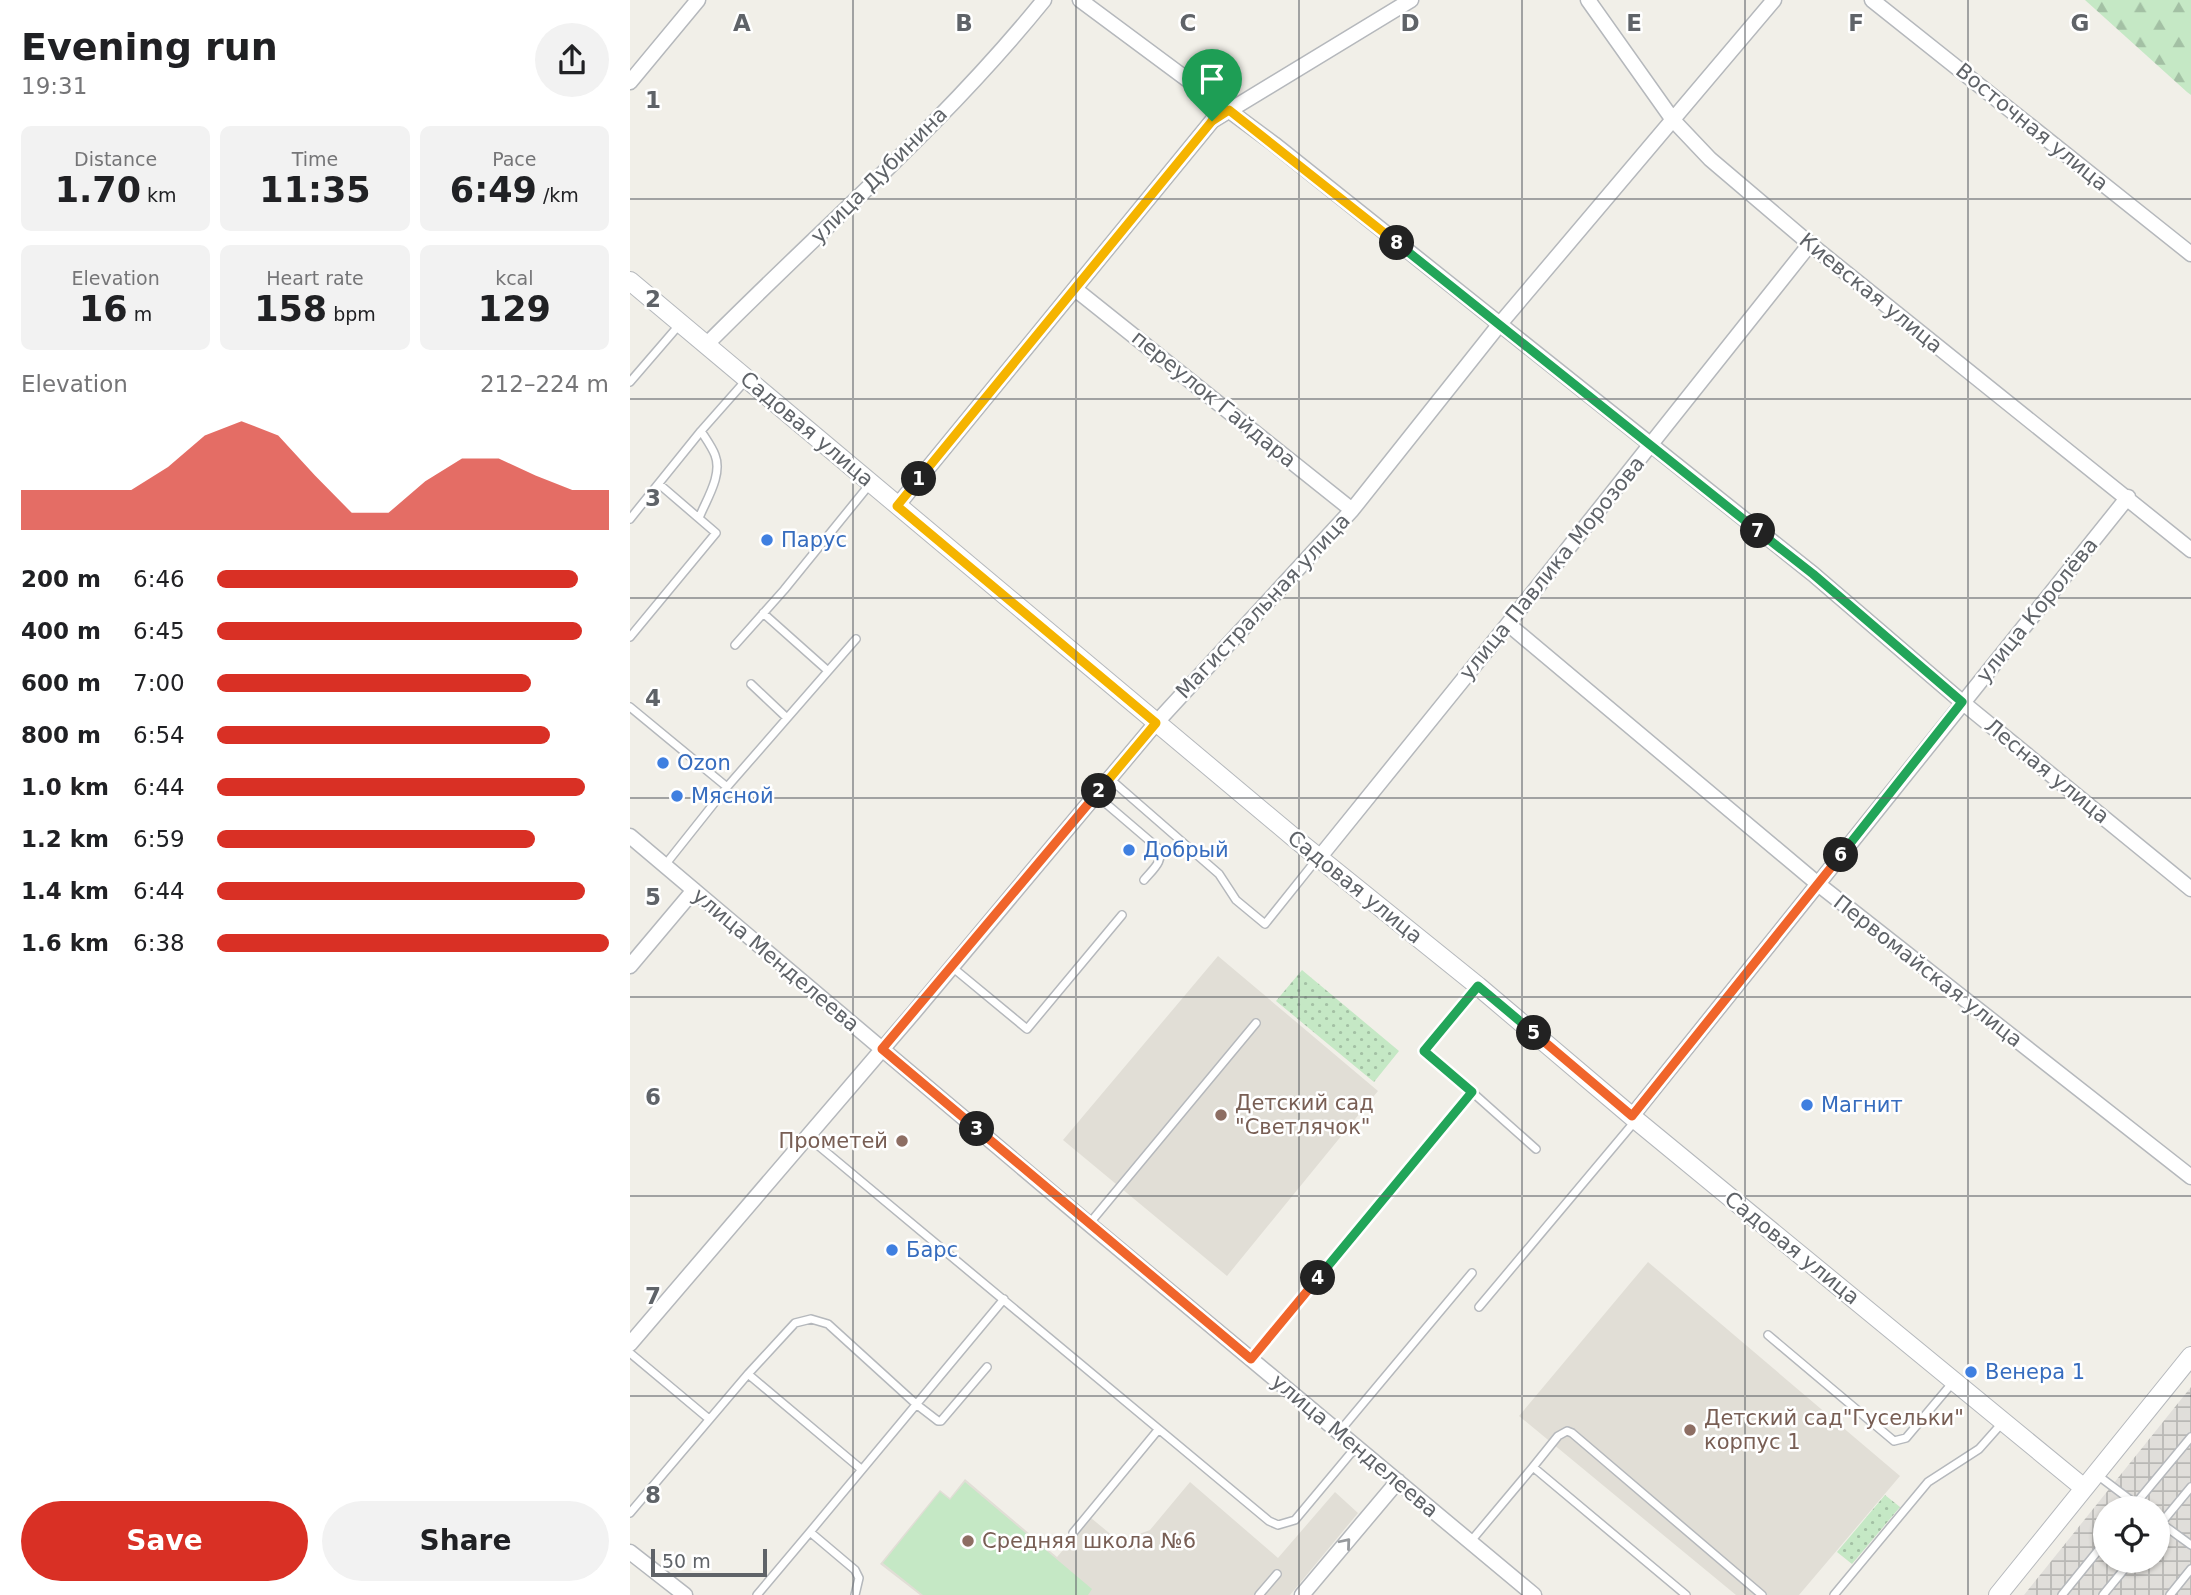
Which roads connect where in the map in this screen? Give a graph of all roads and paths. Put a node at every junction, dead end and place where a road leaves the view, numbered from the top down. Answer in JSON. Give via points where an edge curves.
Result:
{"nodes":[{"id":1,"x":698,"y":0,"type":"edge"},
{"id":2,"x":1044,"y":0,"type":"edge"},
{"id":3,"x":1080,"y":0,"type":"edge"},
{"id":4,"x":1411,"y":0,"type":"edge"},
{"id":5,"x":1588,"y":0,"type":"edge"},
{"id":6,"x":1774,"y":0,"type":"edge"},
{"id":7,"x":1872,"y":0,"type":"edge"},
{"id":8,"x":630,"y":82,"type":"edge"},
{"id":9,"x":1229,"y":110,"type":"junction"},
{"id":10,"x":1673,"y":120,"type":"junction"},
{"id":11,"x":1811,"y":244,"type":"junction"},
{"id":12,"x":2191,"y":254,"type":"edge"},
{"id":13,"x":630,"y":281,"type":"edge"},
{"id":14,"x":1075,"y":289,"type":"junction"},
{"id":15,"x":680,"y":323,"type":"junction"},
{"id":16,"x":1499,"y":325,"type":"junction"},
{"id":17,"x":707,"y":344,"type":"junction"},
{"id":18,"x":748,"y":378,"type":"junction"},
{"id":19,"x":630,"y":382,"type":"edge"},
{"id":20,"x":701,"y":431,"type":"junction"},
{"id":21,"x":1651,"y":444,"type":"junction"},
{"id":22,"x":659,"y":484,"type":"junction"},
{"id":23,"x":871,"y":484,"type":"junction"},
{"id":24,"x":2128,"y":497,"type":"junction"},
{"id":25,"x":897,"y":506,"type":"junction"},
{"id":26,"x":1352,"y":510,"type":"junction"},
{"id":27,"x":699,"y":518,"type":"junction"},
{"id":28,"x":630,"y":519,"type":"edge"},
{"id":29,"x":2191,"y":550,"type":"edge"},
{"id":30,"x":763,"y":613,"type":"junction"},
{"id":31,"x":1508,"y":624,"type":"junction"},
{"id":32,"x":630,"y":637,"type":"edge"},
{"id":33,"x":856,"y":639,"type":"dead end"},
{"id":34,"x":735,"y":645,"type":"dead end"},
{"id":35,"x":827,"y":670,"type":"junction"},
{"id":36,"x":751,"y":684,"type":"dead end"},
{"id":37,"x":1962,"y":702,"type":"junction"},
{"id":38,"x":630,"y":707,"type":"edge"},
{"id":39,"x":787,"y":718,"type":"junction"},
{"id":40,"x":1156,"y":723,"type":"junction"},
{"id":41,"x":1110,"y":779,"type":"junction"},
{"id":42,"x":727,"y":787,"type":"junction"},
{"id":43,"x":1096,"y":795,"type":"junction"},
{"id":44,"x":630,"y":836,"type":"edge"},
{"id":45,"x":1319,"y":858,"type":"junction"},
{"id":46,"x":665,"y":865,"type":"junction"},
{"id":47,"x":1144,"y":880,"type":"dead end"},
{"id":48,"x":1818,"y":884,"type":"junction"},
{"id":49,"x":2191,"y":889,"type":"edge"},
{"id":50,"x":694,"y":890,"type":"junction"},
{"id":51,"x":1122,"y":915,"type":"dead end"},
{"id":52,"x":630,"y":966,"type":"edge"},
{"id":53,"x":952,"y":967,"type":"junction"},
{"id":54,"x":1478,"y":986,"type":"junction"},
{"id":55,"x":1256,"y":1023,"type":"dead end"},
{"id":56,"x":882,"y":1049,"type":"junction"},
{"id":57,"x":1472,"y":1092,"type":"junction"},
{"id":58,"x":1634,"y":1118,"type":"junction"},
{"id":59,"x":808,"y":1136,"type":"junction"},
{"id":60,"x":1536,"y":1149,"type":"dead end"},
{"id":61,"x":2191,"y":1177,"type":"edge"},
{"id":62,"x":1089,"y":1224,"type":"junction"},
{"id":63,"x":1472,"y":1273,"type":"dead end"},
{"id":64,"x":1004,"y":1300,"type":"junction"},
{"id":65,"x":1479,"y":1307,"type":"dead end"},
{"id":66,"x":1768,"y":1335,"type":"dead end"},
{"id":67,"x":630,"y":1344,"type":"edge"},
{"id":68,"x":630,"y":1353,"type":"edge"},
{"id":69,"x":2191,"y":1356,"type":"edge"},
{"id":70,"x":1251,"y":1359,"type":"junction"},
{"id":71,"x":987,"y":1367,"type":"dead end"},
{"id":72,"x":748,"y":1374,"type":"junction"},
{"id":73,"x":1954,"y":1381,"type":"junction"},
{"id":74,"x":916,"y":1404,"type":"junction"},
{"id":75,"x":709,"y":1419,"type":"junction"},
{"id":76,"x":2003,"y":1422,"type":"junction"},
{"id":77,"x":1158,"y":1430,"type":"junction"},
{"id":78,"x":1339,"y":1432,"type":"junction"},
{"id":79,"x":2191,"y":1437,"type":"edge"},
{"id":80,"x":1357,"y":1447,"type":"junction"},
{"id":81,"x":1533,"y":1467,"type":"junction"},
{"id":82,"x":862,"y":1469,"type":"junction"},
{"id":83,"x":2096,"y":1473,"type":"junction"},
{"id":84,"x":1398,"y":1481,"type":"junction"},
{"id":85,"x":2191,"y":1487,"type":"edge"},
{"id":86,"x":2084,"y":1488,"type":"junction"},
{"id":87,"x":2123,"y":1496,"type":"edge"},
{"id":88,"x":2145,"y":1496,"type":"edge"},
{"id":89,"x":2170,"y":1511,"type":"edge"},
{"id":90,"x":630,"y":1513,"type":"edge"},
{"id":91,"x":2170,"y":1531,"type":"edge"},
{"id":92,"x":810,"y":1532,"type":"junction"},
{"id":93,"x":1073,"y":1533,"type":"dead end"},
{"id":94,"x":1470,"y":1542,"type":"junction"},
{"id":95,"x":2191,"y":1545,"type":"edge"},
{"id":96,"x":630,"y":1552,"type":"edge"},
{"id":97,"x":2093,"y":1557,"type":"edge"},
{"id":98,"x":2191,"y":1569,"type":"edge"},
{"id":99,"x":2121,"y":1573,"type":"edge"},
{"id":100,"x":1277,"y":1574,"type":"dead end"},
{"id":101,"x":1264,"y":1593,"type":"edge"},
{"id":102,"x":685,"y":1595,"type":"edge"},
{"id":103,"x":757,"y":1595,"type":"edge"},
{"id":104,"x":855,"y":1595,"type":"edge"},
{"id":105,"x":1302,"y":1595,"type":"edge"},
{"id":106,"x":1534,"y":1595,"type":"edge"},
{"id":107,"x":1686,"y":1595,"type":"edge"},
{"id":108,"x":1762,"y":1595,"type":"edge"},
{"id":109,"x":1834,"y":1595,"type":"edge"},
{"id":110,"x":1998,"y":1595,"type":"edge"},
{"id":111,"x":2062,"y":1595,"type":"edge"},
{"id":112,"x":2104,"y":1595,"type":"edge"},
{"id":113,"x":2170,"y":1595,"type":"edge"}],
"edges":[{"from":1,"to":8,"type":"street"},
{"from":2,"to":17,"type":"street","name":"улица Дубинина","via":[[956,99]]},
{"from":3,"to":9,"type":"street","name":"Лесная улица"},
{"from":4,"to":9,"type":"street"},
{"from":5,"to":10,"type":"street","name":"Киевская улица"},
{"from":6,"to":10,"type":"street","name":"Магистральная улица"},
{"from":7,"to":12,"type":"street","name":"Восточная улица"},
{"from":9,"to":14,"type":"street","via":[[1195,139]]},
{"from":9,"to":16,"type":"street","name":"Лесная улица"},
{"from":10,"to":11,"type":"street","name":"Киевская улица","via":[[1710,159]]},
{"from":10,"to":16,"type":"street","name":"Магистральная улица"},
{"from":11,"to":21,"type":"street","name":"улица Павлика Морозова"},
{"from":11,"to":24,"type":"street","name":"Киевская улица"},
{"from":13,"to":15,"type":"street","name":"Садовая улица"},
{"from":14,"to":25,"type":"street"},
{"from":14,"to":26,"type":"street","name":"переулок Гайдара"},
{"from":15,"to":17,"type":"street","name":"Садовая улица"},
{"from":15,"to":19,"type":"lane"},
{"from":16,"to":21,"type":"street","name":"Лесная улица"},
{"from":16,"to":26,"type":"street","name":"Магистральная улица"},
{"from":17,"to":18,"type":"street","name":"Садовая улица"},
{"from":18,"to":20,"type":"lane"},
{"from":18,"to":23,"type":"street","name":"Садовая улица"},
{"from":20,"to":22,"type":"lane"},
{"from":20,"to":27,"type":"lane","via":[[718,464]]},
{"from":21,"to":31,"type":"street","name":"улица Павлика Морозова"},
{"from":21,"to":37,"type":"street","name":"Лесная улица"},
{"from":22,"to":27,"type":"lane"},
{"from":22,"to":28,"type":"lane"},
{"from":23,"to":25,"type":"street","name":"Садовая улица"},
{"from":23,"to":30,"type":"lane"},
{"from":24,"to":29,"type":"street","name":"Киевская улица"},
{"from":24,"to":37,"type":"street","name":"улица Королёва"},
{"from":25,"to":40,"type":"street","name":"Садовая улица"},
{"from":26,"to":40,"type":"street","name":"Магистральная улица"},
{"from":27,"to":32,"type":"lane","via":[[716,533]]},
{"from":30,"to":34,"type":"lane"},
{"from":30,"to":35,"type":"lane"},
{"from":31,"to":45,"type":"street","name":"улица Павлика Морозова"},
{"from":31,"to":48,"type":"street","name":"Первомайская улица"},
{"from":33,"to":35,"type":"lane"},
{"from":35,"to":39,"type":"lane"},
{"from":36,"to":39,"type":"lane"},
{"from":37,"to":48,"type":"street","name":"улица Королёва"},
{"from":37,"to":49,"type":"street","name":"Лесная улица"},
{"from":38,"to":42,"type":"lane"},
{"from":39,"to":42,"type":"lane"},
{"from":40,"to":41,"type":"street","name":"Магистральная улица"},
{"from":40,"to":45,"type":"street","name":"Садовая улица"},
{"from":41,"to":43,"type":"street","name":"Магистральная улица"},
{"from":41,"to":45,"type":"lane","via":[[1219,874],[1236,900],[1265,924]]},
{"from":42,"to":46,"type":"lane"},
{"from":43,"to":47,"type":"lane","via":[[1161,853]]},
{"from":43,"to":53,"type":"street","name":"Магистральная улица"},
{"from":44,"to":46,"type":"street","name":"улица Менделеева"},
{"from":45,"to":54,"type":"street","name":"Садовая улица"},
{"from":46,"to":50,"type":"street","name":"улица Менделеева"},
{"from":48,"to":58,"type":"street","name":"улица Королёва"},
{"from":48,"to":61,"type":"street","name":"Первомайская улица"},
{"from":50,"to":52,"type":"street"},
{"from":50,"to":56,"type":"street","name":"улица Менделеева"},
{"from":51,"to":53,"type":"lane","via":[[1027,1029]]},
{"from":53,"to":56,"type":"street","name":"Магистральная улица"},
{"from":54,"to":57,"type":"lane","via":[[1424,1051]]},
{"from":54,"to":58,"type":"street","name":"Садовая улица"},
{"from":55,"to":62,"type":"lane"},
{"from":56,"to":59,"type":"street","name":"Магистральная улица"},
{"from":56,"to":62,"type":"street","name":"улица Менделеева"},
{"from":57,"to":60,"type":"lane"},
{"from":57,"to":70,"type":"lane"},
{"from":58,"to":65,"type":"lane"},
{"from":58,"to":73,"type":"street","name":"Садовая улица"},
{"from":59,"to":64,"type":"lane"},
{"from":59,"to":67,"type":"street","name":"Магистральная улица"},
{"from":62,"to":70,"type":"street","name":"улица Менделеева"},
{"from":63,"to":78,"type":"lane"},
{"from":64,"to":74,"type":"lane"},
{"from":64,"to":77,"type":"lane"},
{"from":66,"to":73,"type":"lane","via":[[1894,1441],[1906,1438]]},
{"from":68,"to":75,"type":"lane"},
{"from":69,"to":83,"type":"street"},
{"from":70,"to":78,"type":"street","name":"улица Менделеева"},
{"from":71,"to":74,"type":"lane","via":[[941,1421]]},
{"from":72,"to":74,"type":"lane","via":[[795,1323],[811,1319],[828,1324]]},
{"from":72,"to":75,"type":"lane"},
{"from":72,"to":82,"type":"lane"},
{"from":73,"to":76,"type":"street","name":"Садовая улица"},
{"from":74,"to":82,"type":"lane"},
{"from":75,"to":90,"type":"lane"},
{"from":76,"to":86,"type":"street","name":"Садовая улица"},
{"from":76,"to":109,"type":"lane","via":[[1975,1453],[1928,1482]]},
{"from":77,"to":80,"type":"lane","via":[[1278,1525],[1295,1520]]},
{"from":77,"to":93,"type":"lane"},
{"from":78,"to":80,"type":"street","name":"улица Менделеева"},
{"from":79,"to":88,"type":"lane"},
{"from":80,"to":84,"type":"street","name":"улица Менделеева"},
{"from":81,"to":94,"type":"lane"},
{"from":81,"to":107,"type":"lane"},
{"from":81,"to":108,"type":"lane","via":[[1558,1436],[1572,1433]]},
{"from":82,"to":92,"type":"lane"},
{"from":83,"to":86,"type":"street"},
{"from":83,"to":87,"type":"lane"},
{"from":84,"to":94,"type":"street","name":"улица Менделеева"},
{"from":105,"to":84,"type":"street","one_way":true},
{"from":85,"to":89,"type":"lane"},
{"from":86,"to":110,"type":"street"},
{"from":91,"to":95,"type":"lane"},
{"from":92,"to":103,"type":"lane"},
{"from":92,"to":104,"type":"lane","via":[[855,1570],[859,1578]]},
{"from":94,"to":106,"type":"street","name":"улица Менделеева"},
{"from":96,"to":102,"type":"street"},
{"from":97,"to":111,"type":"lane"},
{"from":98,"to":113,"type":"lane"},
{"from":99,"to":112,"type":"lane"},
{"from":100,"to":101,"type":"lane"}]}
